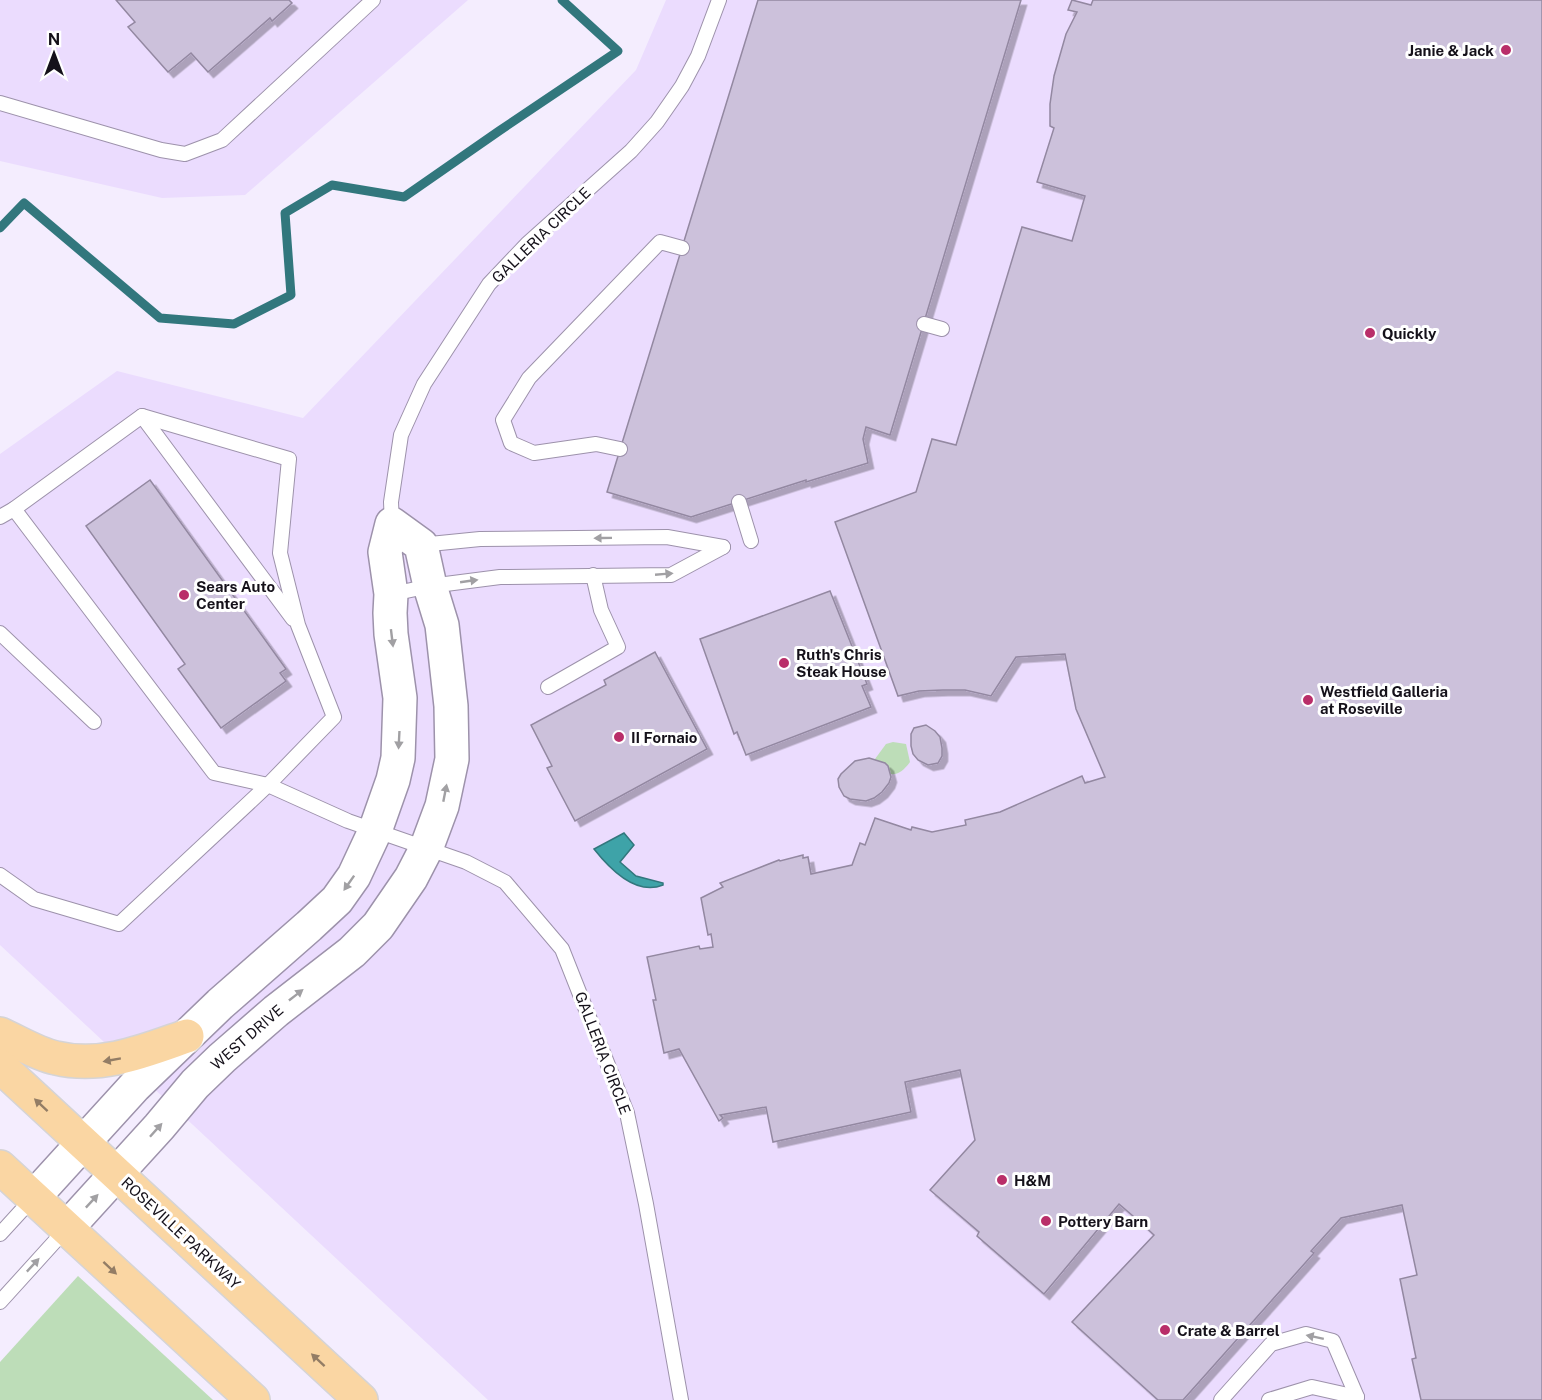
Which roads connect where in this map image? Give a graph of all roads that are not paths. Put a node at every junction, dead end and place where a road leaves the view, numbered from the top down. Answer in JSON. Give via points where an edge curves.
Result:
{"nodes":[{"id":1,"x":373,"y":0,"type":"edge"},
{"id":2,"x":719,"y":0,"type":"edge"},
{"id":3,"x":0,"y":103,"type":"edge"},
{"id":4,"x":682,"y":248,"type":"dead end"},
{"id":5,"x":924,"y":324,"type":"dead end"},
{"id":6,"x":942,"y":329,"type":"dead end"},
{"id":7,"x":142,"y":417,"type":"junction"},
{"id":8,"x":620,"y":449,"type":"dead end"},
{"id":9,"x":739,"y":502,"type":"dead end"},
{"id":10,"x":14,"y":509,"type":"junction"},
{"id":11,"x":0,"y":516,"type":"edge"},
{"id":12,"x":389,"y":538,"type":"junction"},
{"id":13,"x":751,"y":541,"type":"dead end"},
{"id":14,"x":421,"y":545,"type":"junction"},
{"id":15,"x":593,"y":575,"type":"junction"},
{"id":16,"x":430,"y":586,"type":"junction"},
{"id":17,"x":391,"y":594,"type":"junction"},
{"id":18,"x":298,"y":626,"type":"junction"},
{"id":19,"x":0,"y":633,"type":"edge"},
{"id":20,"x":548,"y":687,"type":"dead end"},
{"id":21,"x":94,"y":722,"type":"dead end"},
{"id":22,"x":268,"y":784,"type":"junction"},
{"id":23,"x":375,"y":831,"type":"junction"},
{"id":24,"x":426,"y":849,"type":"junction"},
{"id":25,"x":0,"y":875,"type":"edge"},
{"id":26,"x":0,"y":1034,"type":"edge"},
{"id":27,"x":187,"y":1036,"type":"junction"},
{"id":28,"x":0,"y":1066,"type":"edge"},
{"id":29,"x":83,"y":1143,"type":"junction"},
{"id":30,"x":0,"y":1167,"type":"edge"},
{"id":31,"x":117,"y":1174,"type":"junction"},
{"id":32,"x":33,"y":1198,"type":"junction"},
{"id":33,"x":67,"y":1228,"type":"junction"},
{"id":34,"x":0,"y":1234,"type":"edge"},
{"id":35,"x":0,"y":1302,"type":"edge"},
{"id":36,"x":253,"y":1400,"type":"edge"},
{"id":37,"x":362,"y":1400,"type":"edge"},
{"id":38,"x":681,"y":1400,"type":"edge"},
{"id":39,"x":1221,"y":1400,"type":"edge"},
{"id":40,"x":1269,"y":1400,"type":"edge"}],
"edges":[{"from":1,"to":3,"type":"lane","via":[[222,140],[185,154]]},
{"from":2,"to":12,"type":"lane","name":"GALLERIA CIRCLE","via":[[698,56],[657,122],[489,284],[424,384],[401,435]]},
{"from":4,"to":8,"type":"lane","via":[[660,242],[529,378],[503,420],[511,443],[534,453],[596,444]]},
{"from":5,"to":6,"type":"lane"},
{"from":7,"to":10,"type":"lane"},
{"from":7,"to":18,"type":"lane"},
{"from":7,"to":18,"type":"lane","via":[[289,459],[280,553]]},
{"from":9,"to":13,"type":"lane"},
{"from":10,"to":11,"type":"lane"},
{"from":10,"to":22,"type":"lane","via":[[214,773]]},
{"from":12,"to":14,"type":"street"},
{"from":12,"to":17,"type":"street","name":"GALLERIA CIRCLE"},
{"from":15,"to":14,"type":"lane","one_way":true,"via":[[671,575],[723,547],[667,537],[480,539]]},
{"from":14,"to":16,"type":"street"},
{"from":16,"to":15,"type":"lane","one_way":true,"via":[[500,577]]},
{"from":15,"to":20,"type":"lane","via":[[602,610],[618,646]]},
{"from":16,"to":17,"type":"lane"},
{"from":24,"to":16,"type":"street","one_way":true,"via":[[442,806],[452,759],[447,657]]},
{"from":17,"to":23,"type":"street","name":"GALLERIA CIRCLE","one_way":true,"via":[[391,634],[399,698],[398,758]]},
{"from":18,"to":22,"type":"lane","via":[[334,717]]},
{"from":19,"to":21,"type":"lane"},
{"from":22,"to":23,"type":"lane"},
{"from":22,"to":25,"type":"lane","via":[[119,924],[34,899]]},
{"from":23,"to":24,"type":"lane","name":"GALLERIA CIRCLE"},
{"from":23,"to":27,"type":"street","one_way":true,"via":[[354,876],[337,900]]},
{"from":31,"to":24,"type":"street","name":"WEST DRIVE","one_way":true,"via":[[222,1058],[352,952],[378,926]]},
{"from":24,"to":38,"type":"lane","name":"GALLERIA CIRCLE","via":[[466,862],[504,882],[562,950],[627,1113]]},
{"from":27,"to":26,"type":"main road","one_way":true,"via":[[129,1057],[92,1063],[54,1058]]},
{"from":27,"to":29,"type":"street"},
{"from":29,"to":28,"type":"main road","name":"ROSEVILLE PARKWAY","one_way":true},
{"from":29,"to":31,"type":"main road","name":"ROSEVILLE PARKWAY"},
{"from":29,"to":32,"type":"street"},
{"from":30,"to":32,"type":"main road"},
{"from":33,"to":31,"type":"street","name":"WEST DRIVE","one_way":true},
{"from":37,"to":31,"type":"main road","name":"ROSEVILLE PARKWAY","one_way":true},
{"from":32,"to":33,"type":"main road"},
{"from":32,"to":34,"type":"lane"},
{"from":35,"to":33,"type":"lane","one_way":true},
{"from":33,"to":36,"type":"main road","one_way":true},
{"from":40,"to":39,"type":"lane","one_way":true,"via":[[1312,1387],[1357,1397],[1333,1341],[1306,1334],[1271,1344]]}]}
